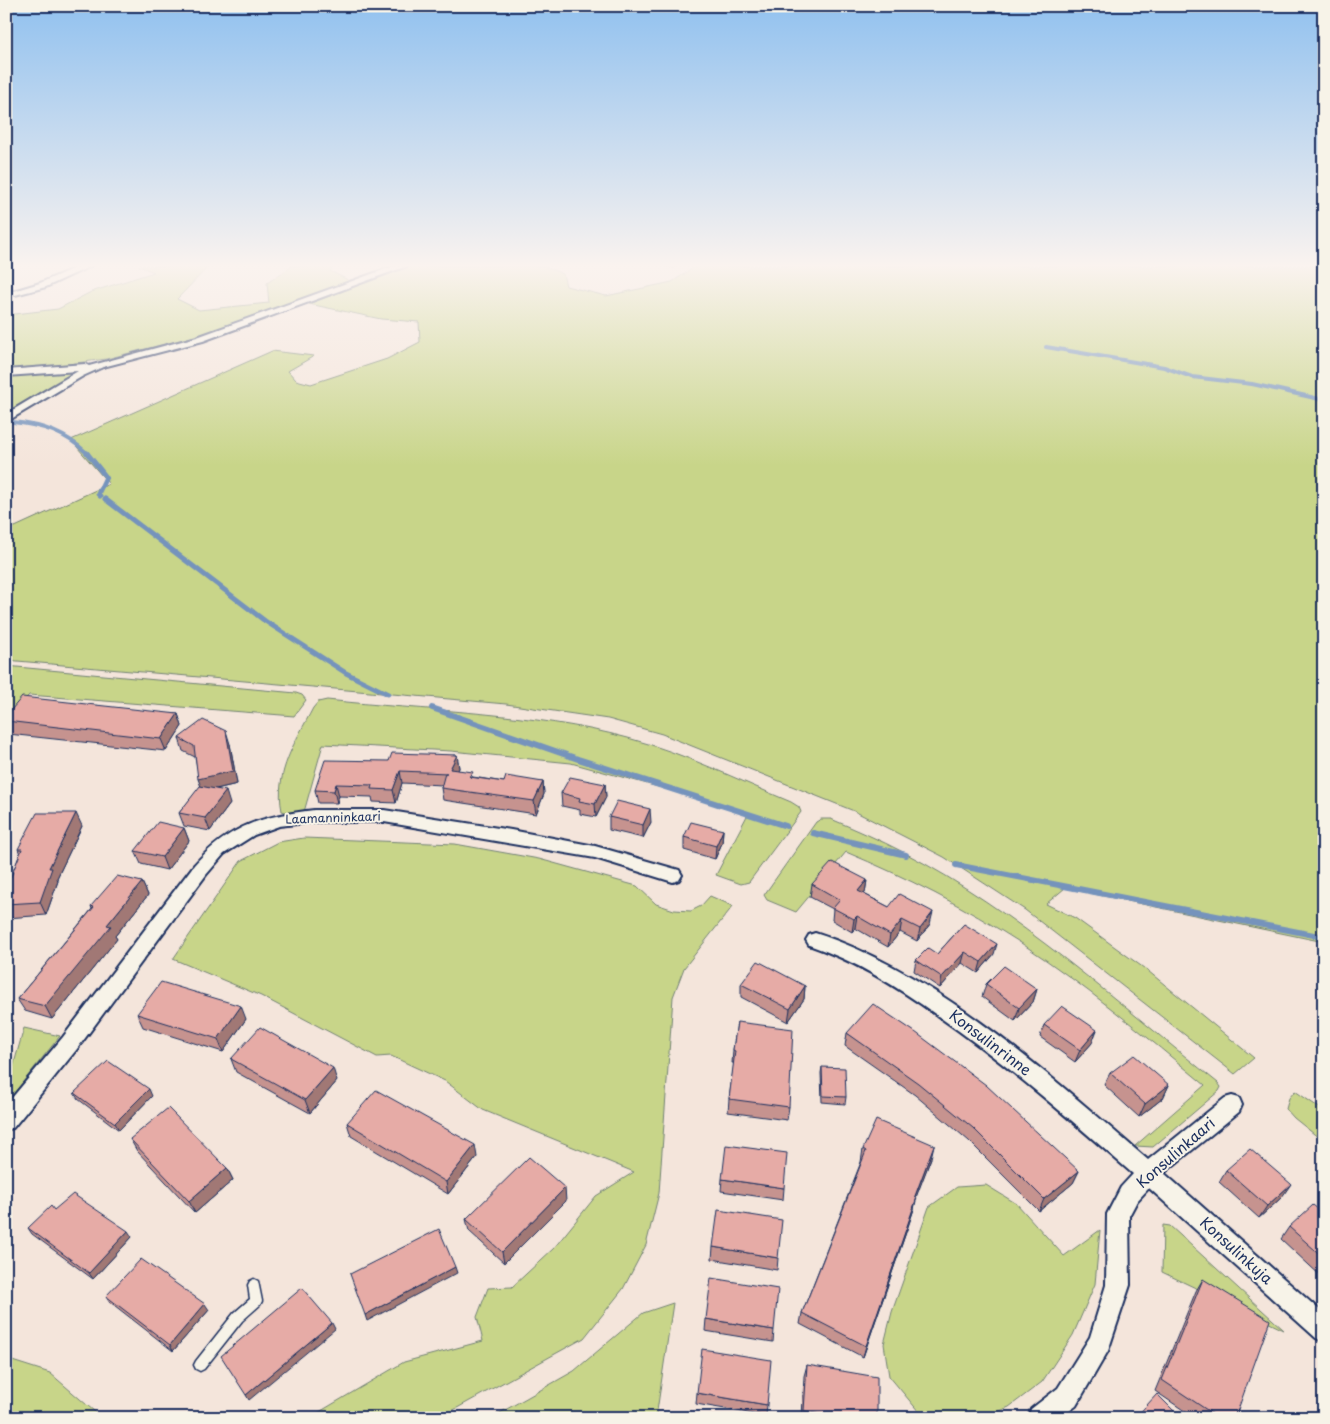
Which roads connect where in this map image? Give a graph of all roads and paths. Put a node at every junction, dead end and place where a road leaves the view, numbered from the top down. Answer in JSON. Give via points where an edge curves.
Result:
{"nodes":[{"id":1,"x":218,"y":332,"type":"edge"},
{"id":2,"x":99,"y":365,"type":"junction"},
{"id":3,"x":6,"y":373,"type":"edge"},
{"id":4,"x":6,"y":419,"type":"edge"},
{"id":5,"x":674,"y":875,"type":"dead end"},
{"id":6,"x":814,"y":940,"type":"dead end"},
{"id":7,"x":1232,"y":1105,"type":"dead end"},
{"id":8,"x":6,"y":1121,"type":"edge"},
{"id":9,"x":1149,"y":1172,"type":"junction"},
{"id":10,"x":254,"y":1285,"type":"dead end"},
{"id":11,"x":1324,"y":1330,"type":"edge"},
{"id":12,"x":200,"y":1365,"type":"dead end"},
{"id":13,"x":1040,"y":1418,"type":"edge"}],
"edges":[{"from":1,"to":2,"type":"street"},
{"from":2,"to":3,"type":"street"},
{"from":2,"to":4,"type":"street"},
{"from":5,"to":8,"type":"street","name":"Laamanninkaari","via":[[595,852],[384,816],[314,816],[276,820],[248,831],[218,850],[200,870],[64,1051]]},
{"from":6,"to":9,"type":"street","name":"Konsulinrinne","via":[[868,960],[957,1017]]},
{"from":7,"to":9,"type":"street","name":"Konsulinkaari"},
{"from":9,"to":11,"type":"street","name":"Konsulinkuja"},
{"from":9,"to":13,"type":"street","name":"Konsulinkaari","via":[[1129,1194],[1118,1214],[1118,1284],[1100,1343],[1067,1397]]},
{"from":10,"to":12,"type":"lane","via":[[256,1300],[238,1317]]}]}
